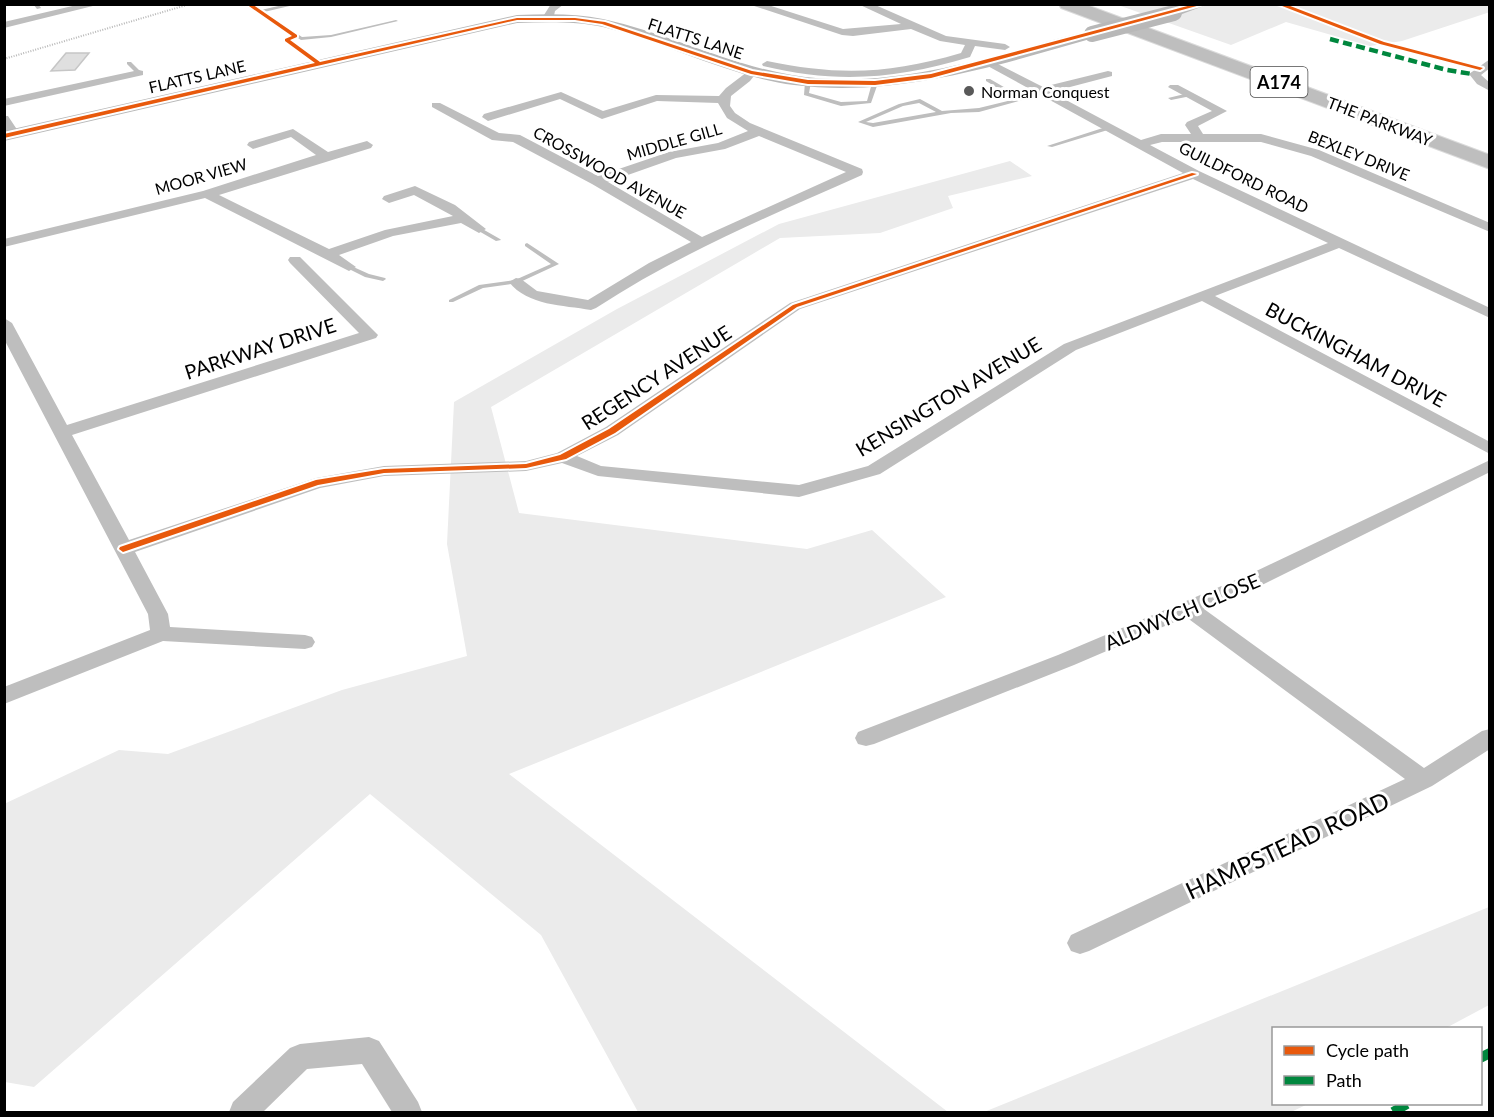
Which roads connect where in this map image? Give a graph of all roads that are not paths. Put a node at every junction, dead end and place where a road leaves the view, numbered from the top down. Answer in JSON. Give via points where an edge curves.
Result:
{"nodes":[{"id":1,"x":96,"y":4,"type":"edge"},
{"id":2,"x":248,"y":4,"type":"edge"},
{"id":3,"x":296,"y":4,"type":"edge"},
{"id":4,"x":753,"y":4,"type":"edge"},
{"id":5,"x":863,"y":4,"type":"edge"},
{"id":6,"x":1067,"y":4,"type":"edge"},
{"id":7,"x":1093,"y":4,"type":"edge"},
{"id":8,"x":1202,"y":4,"type":"edge"},
{"id":9,"x":554,"y":11,"type":"edge"},
{"id":10,"x":259,"y":12,"type":"junction"},
{"id":11,"x":396,"y":21,"type":"dead end"},
{"id":12,"x":4,"y":25,"type":"edge"},
{"id":13,"x":909,"y":26,"type":"junction"},
{"id":14,"x":971,"y":44,"type":"junction"},
{"id":15,"x":1005,"y":47,"type":"dead end"},
{"id":16,"x":988,"y":62,"type":"junction"},
{"id":17,"x":1490,"y":62,"type":"edge"},
{"id":18,"x":129,"y":63,"type":"dead end"},
{"id":19,"x":766,"y":64,"type":"dead end"},
{"id":20,"x":751,"y":72,"type":"junction"},
{"id":21,"x":139,"y":73,"type":"joint"},
{"id":22,"x":1108,"y":74,"type":"dead end"},
{"id":23,"x":902,"y":75,"type":"junction"},
{"id":24,"x":988,"y":80,"type":"dead end"},
{"id":25,"x":1490,"y":88,"type":"edge"},
{"id":26,"x":1043,"y":92,"type":"junction"},
{"id":27,"x":1173,"y":92,"type":"dead end"},
{"id":28,"x":1020,"y":99,"type":"junction"},
{"id":29,"x":724,"y":100,"type":"junction"},
{"id":30,"x":4,"y":103,"type":"edge"},
{"id":31,"x":436,"y":105,"type":"dead end"},
{"id":32,"x":942,"y":113,"type":"junction"},
{"id":33,"x":488,"y":117,"type":"dead end"},
{"id":34,"x":4,"y":119,"type":"edge"},
{"id":35,"x":1109,"y":128,"type":"junction"},
{"id":36,"x":760,"y":132,"type":"junction"},
{"id":37,"x":9,"y":135,"type":"edge"},
{"id":38,"x":1199,"y":137,"type":"junction"},
{"id":39,"x":1140,"y":144,"type":"junction"},
{"id":40,"x":253,"y":145,"type":"dead end"},
{"id":41,"x":367,"y":145,"type":"dead end"},
{"id":42,"x":1050,"y":146,"type":"dead end"},
{"id":43,"x":1490,"y":151,"type":"edge"},
{"id":44,"x":326,"y":156,"type":"junction"},
{"id":45,"x":1490,"y":163,"type":"edge"},
{"id":46,"x":1194,"y":174,"type":"junction"},
{"id":47,"x":396,"y":180,"type":"dead end"},
{"id":48,"x":597,"y":181,"type":"junction"},
{"id":49,"x":416,"y":190,"type":"junction"},
{"id":50,"x":207,"y":194,"type":"junction"},
{"id":51,"x":389,"y":199,"type":"dead end"},
{"id":52,"x":464,"y":218,"type":"junction"},
{"id":53,"x":1490,"y":228,"type":"edge"},
{"id":54,"x":479,"y":229,"type":"joint"},
{"id":55,"x":498,"y":240,"type":"dead end"},
{"id":56,"x":4,"y":243,"type":"edge"},
{"id":57,"x":703,"y":243,"type":"junction"},
{"id":58,"x":1340,"y":243,"type":"junction"},
{"id":59,"x":527,"y":245,"type":"dead end"},
{"id":60,"x":328,"y":254,"type":"junction"},
{"id":61,"x":295,"y":260,"type":"dead end"},
{"id":62,"x":349,"y":267,"type":"joint"},
{"id":63,"x":383,"y":279,"type":"dead end"},
{"id":64,"x":516,"y":282,"type":"junction"},
{"id":65,"x":1203,"y":296,"type":"junction"},
{"id":66,"x":451,"y":301,"type":"dead end"},
{"id":67,"x":1490,"y":314,"type":"edge"},
{"id":68,"x":4,"y":323,"type":"edge"},
{"id":69,"x":63,"y":432,"type":"junction"},
{"id":70,"x":1490,"y":449,"type":"edge"},
{"id":71,"x":563,"y":458,"type":"junction"},
{"id":72,"x":1490,"y":465,"type":"edge"},
{"id":73,"x":123,"y":549,"type":"junction"},
{"id":74,"x":1188,"y":609,"type":"junction"},
{"id":75,"x":161,"y":634,"type":"junction"},
{"id":76,"x":304,"y":642,"type":"dead end"},
{"id":77,"x":4,"y":696,"type":"edge"},
{"id":78,"x":1490,"y":737,"type":"edge"},
{"id":79,"x":866,"y":738,"type":"dead end"},
{"id":80,"x":1424,"y":780,"type":"junction"},
{"id":81,"x":1080,"y":943,"type":"dead end"},
{"id":82,"x":243,"y":1113,"type":"edge"},
{"id":83,"x":408,"y":1113,"type":"edge"}],
"edges":[{"from":1,"to":12,"type":"street"},
{"from":2,"to":10,"type":"lane"},
{"from":3,"to":10,"type":"lane"},
{"from":4,"to":13,"type":"street","via":[[842,32]]},
{"from":5,"to":13,"type":"street"},
{"from":6,"to":45,"type":"highway","name":"THE PARKWAY","number":"A174"},
{"from":7,"to":43,"type":"highway","name":"THE PARKWAY","number":"A174"},
{"from":8,"to":16,"type":"street","name":"FLATTS LANE","bridge":true},
{"from":9,"to":20,"type":"street","name":"FLATTS LANE","via":[[603,23]]},
{"from":9,"to":37,"type":"street","name":"FLATTS LANE"},
{"from":10,"to":11,"type":"lane","via":[[301,39]]},
{"from":13,"to":14,"type":"street"},
{"from":14,"to":15,"type":"street"},
{"from":14,"to":23,"type":"street","via":[[966,55]]},
{"from":16,"to":23,"type":"street","name":"FLATTS LANE","via":[[931,76]]},
{"from":16,"to":26,"type":"street","name":"GUILDFORD ROAD"},
{"from":17,"to":25,"type":"street","via":[[1475,74]]},
{"from":18,"to":21,"type":"lane"},
{"from":19,"to":23,"type":"street","via":[[813,73]]},
{"from":20,"to":23,"type":"street","name":"FLATTS LANE","via":[[808,82],[875,83]]},
{"from":20,"to":29,"type":"street","via":[[746,81],[729,90]]},
{"from":21,"to":30,"type":"street"},
{"from":22,"to":26,"type":"street"},
{"from":24,"to":28,"type":"lane"},
{"from":26,"to":28,"type":"lane"},
{"from":26,"to":35,"type":"street","name":"GUILDFORD ROAD"},
{"from":27,"to":38,"type":"street","via":[[1189,94],[1221,111],[1191,125]]},
{"from":28,"to":32,"type":"lane","via":[[978,110]]},
{"from":29,"to":33,"type":"street","name":"CROSSWOOD AVENUE","via":[[656,98],[602,115],[561,95]]},
{"from":29,"to":36,"type":"street","via":[[730,117]]},
{"from":31,"to":48,"type":"street","name":"CROSSWOOD AVENUE","via":[[496,137],[516,138]]},
{"from":32,"to":32,"type":"lane","via":[[873,125],[861,122],[920,101]]},
{"from":34,"to":37,"type":"street"},
{"from":35,"to":39,"type":"street","name":"GUILDFORD ROAD"},
{"from":35,"to":42,"type":"lane"},
{"from":36,"to":48,"type":"street","name":"MIDDLE GILL","via":[[721,146],[673,155]]},
{"from":36,"to":57,"type":"street","via":[[857,172]]},
{"from":38,"to":39,"type":"street","name":"BEXLEY DRIVE","via":[[1161,138]]},
{"from":38,"to":53,"type":"street","name":"BEXLEY DRIVE","via":[[1261,138],[1315,153]]},
{"from":39,"to":46,"type":"street","name":"GUILDFORD ROAD"},
{"from":40,"to":44,"type":"street","name":"MOOR VIEW","via":[[293,133]]},
{"from":41,"to":44,"type":"street"},
{"from":44,"to":50,"type":"street","name":"MOOR VIEW"},
{"from":46,"to":58,"type":"street","name":"GUILDFORD ROAD"},
{"from":46,"to":71,"type":"street","name":"REGENCY AVENUE","via":[[795,306],[612,431]]},
{"from":47,"to":49,"type":"street"},
{"from":48,"to":57,"type":"street","name":"CROSSWOOD AVENUE"},
{"from":49,"to":51,"type":"street"},
{"from":49,"to":52,"type":"street"},
{"from":50,"to":56,"type":"street","name":"MOOR VIEW"},
{"from":50,"to":60,"type":"street"},
{"from":52,"to":54,"type":"street"},
{"from":52,"to":60,"type":"street","via":[[390,234]]},
{"from":54,"to":55,"type":"lane"},
{"from":57,"to":64,"type":"street","via":[[621,283],[591,305],[532,295]]},
{"from":58,"to":65,"type":"street","name":"KENSINGTON AVENUE"},
{"from":58,"to":67,"type":"street","name":"GUILDFORD ROAD"},
{"from":59,"to":64,"type":"lane","via":[[556,264]]},
{"from":60,"to":62,"type":"street"},
{"from":61,"to":69,"type":"street","name":"PARKWAY DRIVE","via":[[369,335]]},
{"from":62,"to":63,"type":"lane"},
{"from":64,"to":66,"type":"lane","via":[[481,286]]},
{"from":65,"to":70,"type":"street","name":"BUCKINGHAM DRIVE"},
{"from":65,"to":71,"type":"street","name":"KENSINGTON AVENUE","via":[[1070,347],[874,470],[799,491],[598,471]]},
{"from":68,"to":69,"type":"street"},
{"from":69,"to":73,"type":"street"},
{"from":71,"to":73,"type":"street","name":"REGENCY AVENUE","via":[[526,466],[384,471],[316,483]]},
{"from":72,"to":74,"type":"street","name":"ALDWYCH CLOSE"},
{"from":73,"to":75,"type":"street","via":[[158,614]]},
{"from":74,"to":79,"type":"street","name":"ALDWYCH CLOSE"},
{"from":74,"to":80,"type":"street"},
{"from":75,"to":76,"type":"street"},
{"from":75,"to":77,"type":"street"},
{"from":78,"to":80,"type":"street","name":"HAMPSTEAD ROAD"},
{"from":80,"to":81,"type":"street","name":"HAMPSTEAD ROAD"},
{"from":82,"to":83,"type":"street","via":[[300,1057],[369,1050]]}]}
